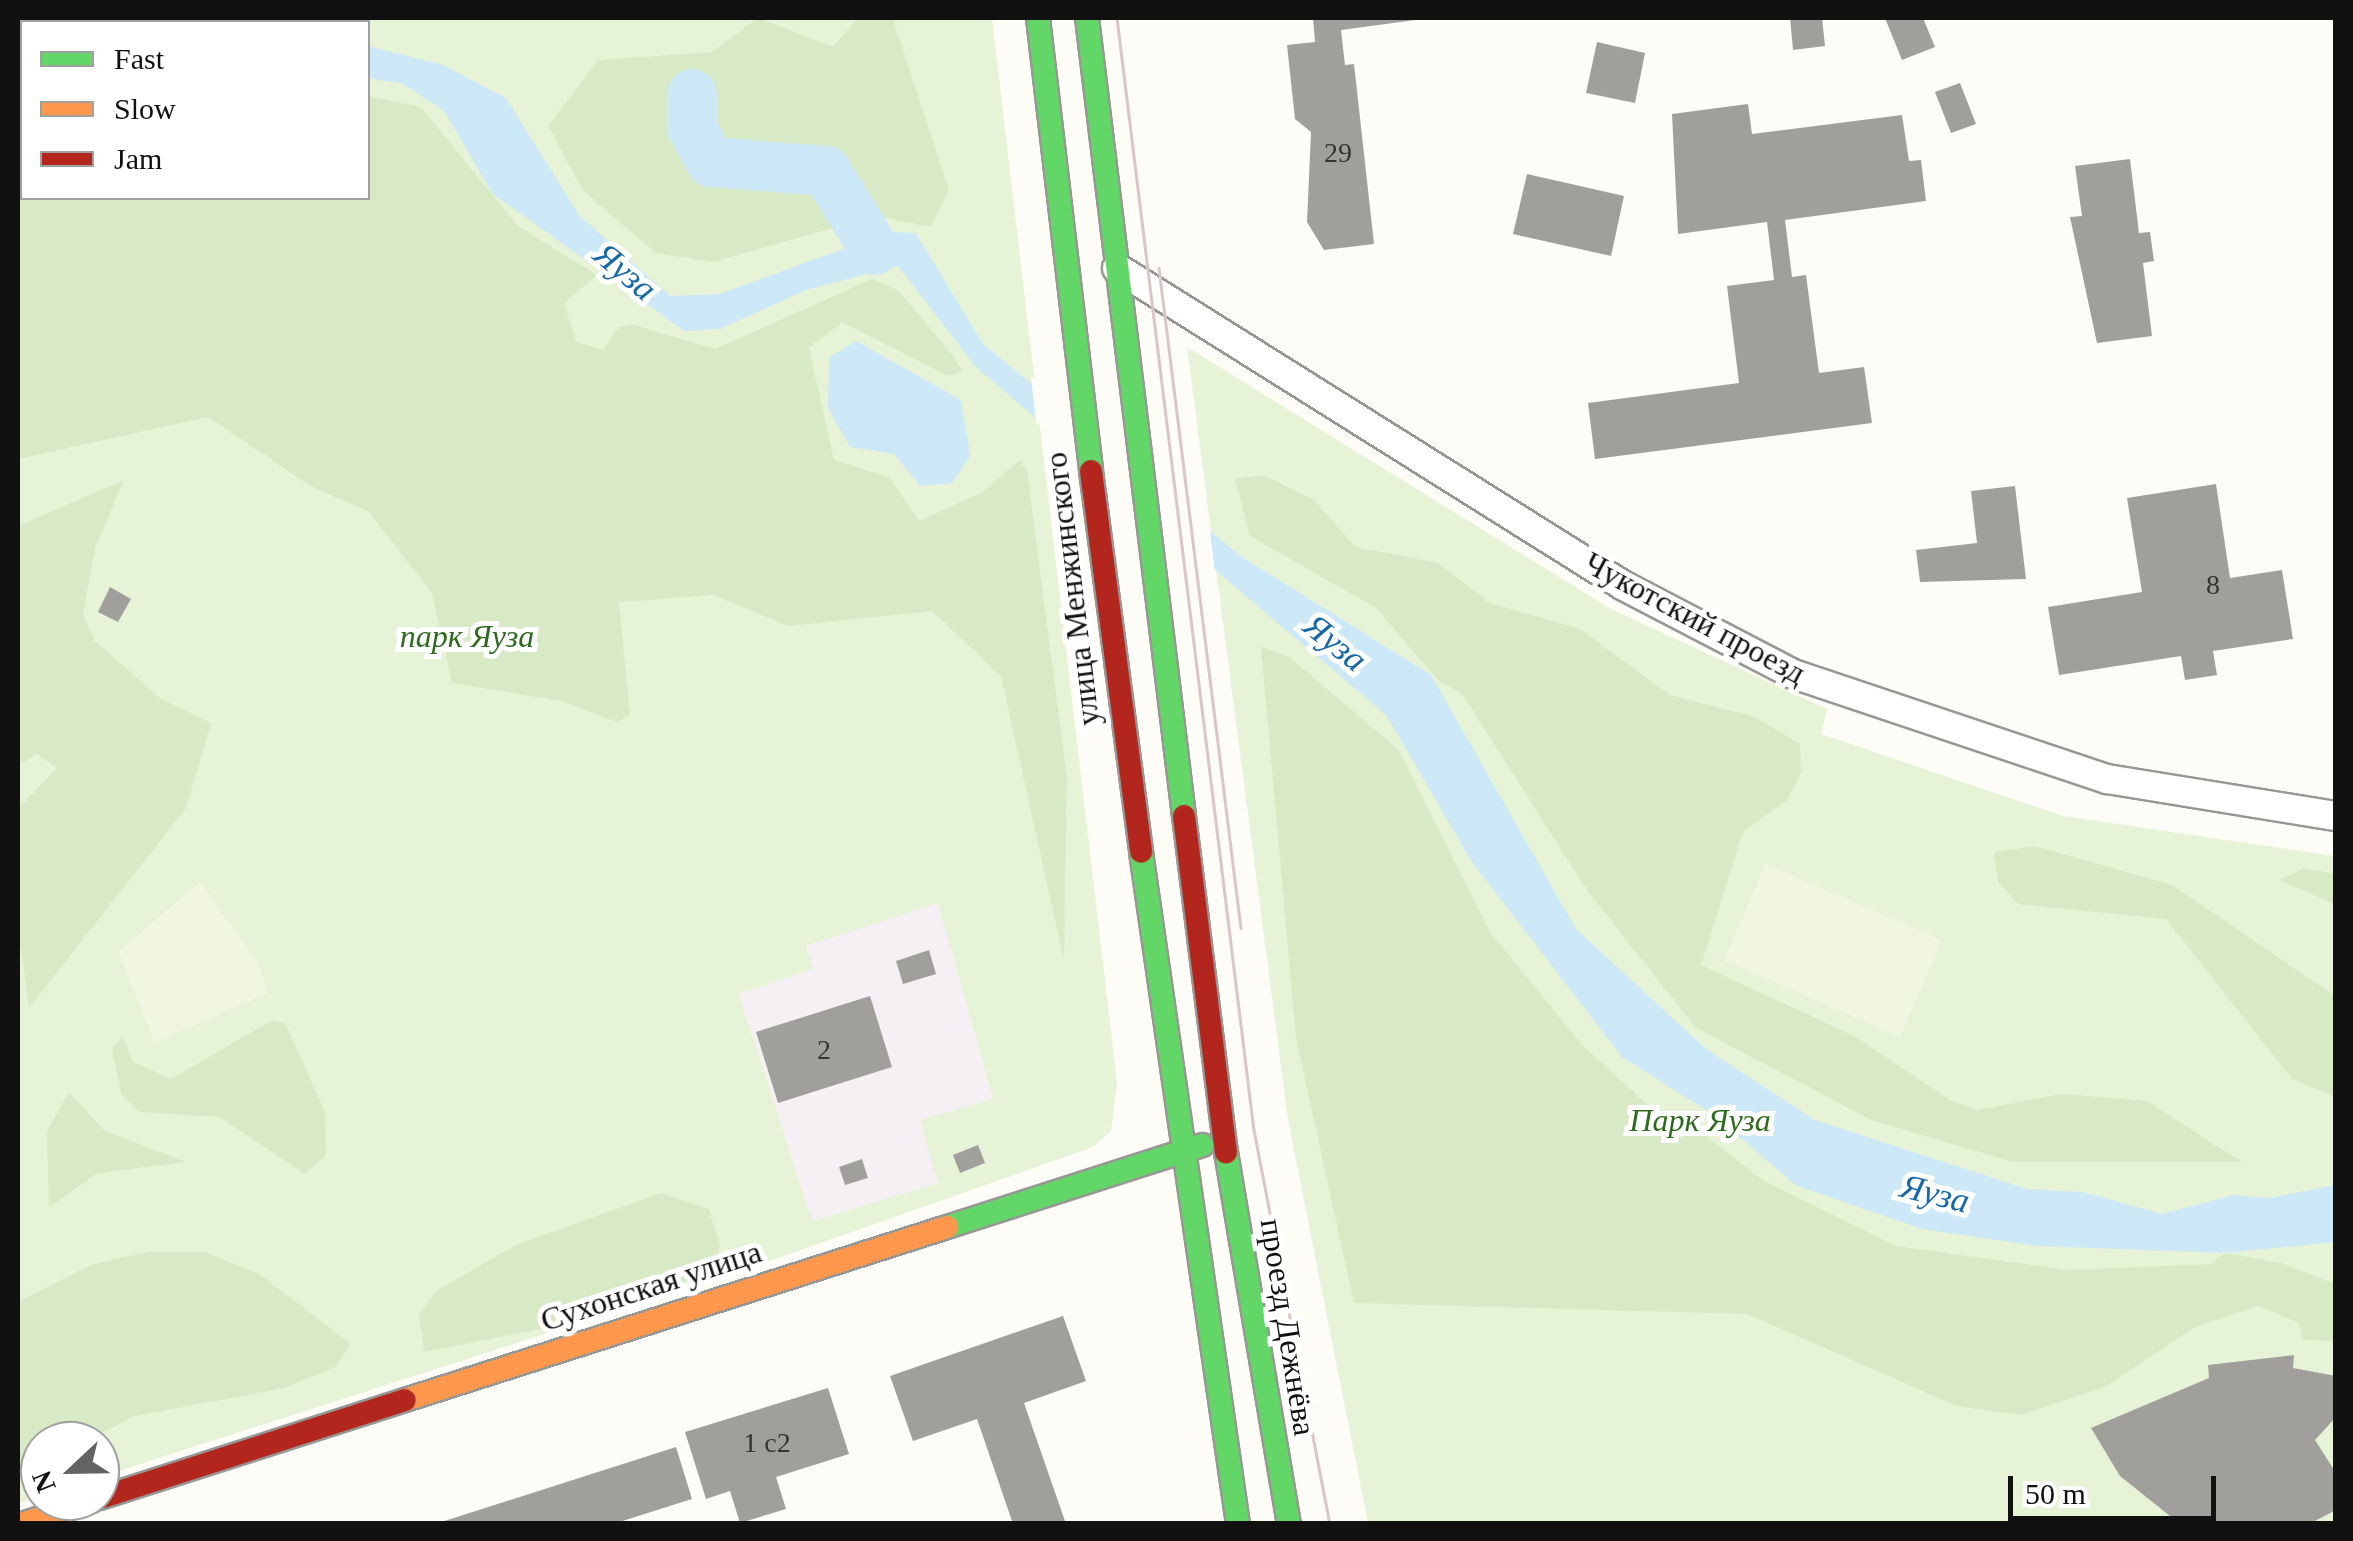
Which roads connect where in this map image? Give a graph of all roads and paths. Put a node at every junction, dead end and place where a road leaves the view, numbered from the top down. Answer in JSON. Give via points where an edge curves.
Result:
{"nodes":[{"id":1,"x":1038,"y":18,"type":"edge"},
{"id":2,"x":1088,"y":18,"type":"edge"},
{"id":3,"x":1117,"y":268,"type":"junction"},
{"id":4,"x":2336,"y":816,"type":"edge"},
{"id":5,"x":1224,"y":1140,"type":"junction"},
{"id":6,"x":1178,"y":1152,"type":"junction"},
{"id":7,"x":120,"y":1492,"type":"edge"},
{"id":8,"x":1238,"y":1524,"type":"edge"},
{"id":9,"x":1289,"y":1524,"type":"edge"}],
"edges":[{"from":1,"to":6,"type":"main road","name":"улица Менжинского"},
{"from":2,"to":3,"type":"main road"},
{"from":3,"to":4,"type":"street","name":"Чукотский проезд","via":[[1624,586],[1793,674],[2107,780]]},
{"from":3,"to":5,"type":"main road"},
{"from":5,"to":6,"type":"main road","name":"Сухонская улица"},
{"from":5,"to":9,"type":"main road","name":"проезд Дежнёва"},
{"from":6,"to":7,"type":"main road","name":"Сухонская улица"},
{"from":6,"to":8,"type":"main road"}]}
